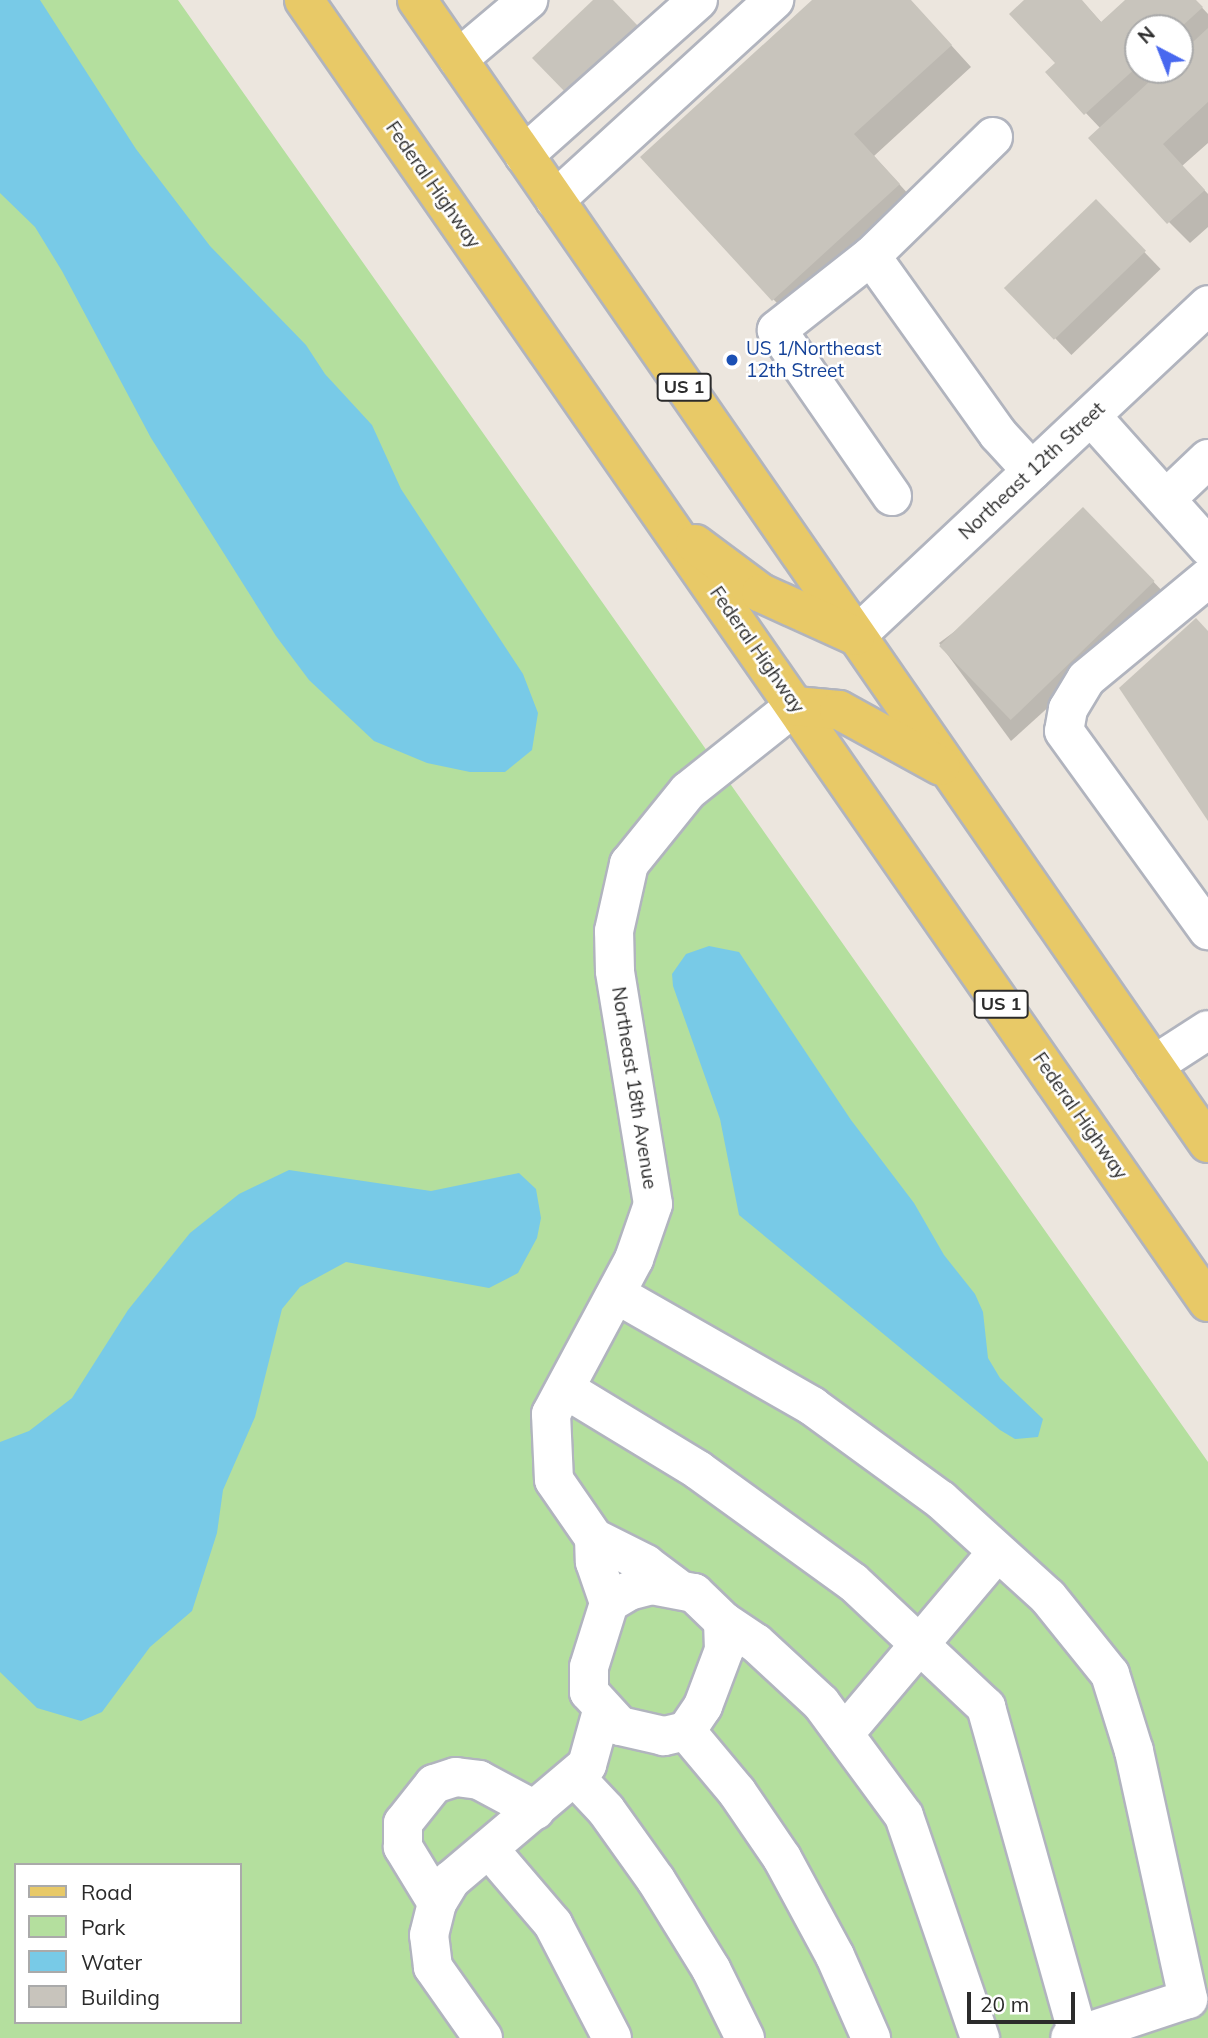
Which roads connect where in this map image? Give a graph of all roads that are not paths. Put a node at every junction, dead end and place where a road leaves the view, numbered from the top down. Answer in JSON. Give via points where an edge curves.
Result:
{"nodes":[{"id":1,"x":304,"y":0,"type":"edge"},
{"id":2,"x":417,"y":0,"type":"edge"},
{"id":3,"x":528,"y":0,"type":"edge"},
{"id":4,"x":698,"y":0,"type":"edge"},
{"id":5,"x":774,"y":0,"type":"edge"},
{"id":6,"x":458,"y":59,"type":"junction"},
{"id":7,"x":993,"y":137,"type":"dead end"},
{"id":8,"x":524,"y":155,"type":"junction"},
{"id":9,"x":555,"y":200,"type":"junction"},
{"id":10,"x":871,"y":256,"type":"junction"},
{"id":11,"x":1208,"y":305,"type":"edge"},
{"id":12,"x":1091,"y":416,"type":"junction"},
{"id":13,"x":1208,"y":459,"type":"edge"},
{"id":14,"x":1032,"y":471,"type":"junction"},
{"id":15,"x":892,"y":496,"type":"dead end"},
{"id":16,"x":1166,"y":499,"type":"junction"},
{"id":17,"x":671,"y":527,"type":"junction"},
{"id":18,"x":1208,"y":547,"type":"edge"},
{"id":19,"x":1208,"y":578,"type":"edge"},
{"id":20,"x":856,"y":636,"type":"junction"},
{"id":21,"x":795,"y":706,"type":"junction"},
{"id":22,"x":951,"y":772,"type":"junction"},
{"id":23,"x":1208,"y":930,"type":"edge"},
{"id":24,"x":1208,"y":1031,"type":"edge"},
{"id":25,"x":1154,"y":1065,"type":"junction"},
{"id":26,"x":1208,"y":1143,"type":"edge"},
{"id":27,"x":615,"y":1294,"type":"junction"},
{"id":28,"x":1208,"y":1302,"type":"edge"},
{"id":29,"x":565,"y":1390,"type":"junction"},
{"id":30,"x":594,"y":1538,"type":"junction"},
{"id":31,"x":997,"y":1552,"type":"junction"},
{"id":32,"x":676,"y":1587,"type":"junction"},
{"id":33,"x":609,"y":1603,"type":"junction"},
{"id":34,"x":723,"y":1621,"type":"junction"},
{"id":35,"x":922,"y":1646,"type":"junction"},
{"id":36,"x":602,"y":1711,"type":"junction"},
{"id":37,"x":686,"y":1731,"type":"junction"},
{"id":38,"x":844,"y":1734,"type":"junction"},
{"id":39,"x":575,"y":1777,"type":"junction"},
{"id":40,"x":535,"y":1810,"type":"junction"},
{"id":41,"x":489,"y":1849,"type":"junction"},
{"id":42,"x":437,"y":1903,"type":"junction"},
{"id":43,"x":1074,"y":2037,"type":"edge"},
{"id":44,"x":482,"y":2038,"type":"edge"},
{"id":45,"x":612,"y":2038,"type":"edge"},
{"id":46,"x":745,"y":2038,"type":"edge"},
{"id":47,"x":872,"y":2038,"type":"edge"},
{"id":48,"x":980,"y":2038,"type":"edge"}],
"edges":[{"from":1,"to":17,"type":"main road","name":"Federal Highway","number":"US 1"},
{"from":2,"to":6,"type":"main road","number":"US 1"},
{"from":3,"to":6,"type":"street"},
{"from":4,"to":8,"type":"street"},
{"from":5,"to":9,"type":"street"},
{"from":6,"to":8,"type":"main road","number":"US 1"},
{"from":7,"to":10,"type":"street"},
{"from":8,"to":9,"type":"main road","number":"US 1"},
{"from":9,"to":20,"type":"main road","number":"US 1"},
{"from":10,"to":14,"type":"street","via":[[998,434]]},
{"from":10,"to":15,"type":"street","via":[[776,330]]},
{"from":11,"to":12,"type":"street","name":"Northeast 12th Street"},
{"from":12,"to":14,"type":"street","name":"Northeast 12th Street"},
{"from":12,"to":16,"type":"street"},
{"from":13,"to":16,"type":"street"},
{"from":14,"to":20,"type":"street","name":"Northeast 12th Street"},
{"from":16,"to":18,"type":"street"},
{"from":17,"to":20,"type":"main road","via":[[761,593]]},
{"from":17,"to":21,"type":"main road","name":"Federal Highway","number":"US 1"},
{"from":19,"to":23,"type":"street","via":[[1086,679],[1068,709],[1064,731]]},
{"from":20,"to":22,"type":"main road","number":"US 1"},
{"from":21,"to":22,"type":"main road","via":[[839,710]]},
{"from":21,"to":27,"type":"street","name":"Northeast 18th Avenue","via":[[688,791],[629,864],[614,930],[615,971],[653,1204]]},
{"from":21,"to":28,"type":"main road","name":"Federal Highway","number":"US 1"},
{"from":22,"to":25,"type":"main road","number":"US 1"},
{"from":24,"to":25,"type":"street"},
{"from":25,"to":26,"type":"main road","number":"US 1"},
{"from":27,"to":29,"type":"street","name":"Northeast 18th Avenue"},
{"from":27,"to":31,"type":"street","via":[[812,1406],[941,1500]]},
{"from":29,"to":30,"type":"street","name":"Northeast 18th Avenue","via":[[551,1414],[554,1480]]},
{"from":29,"to":35,"type":"street","via":[[698,1470],[853,1582]]},
{"from":30,"to":32,"type":"street","name":"Northeast 18th Avenue","via":[[646,1564]]},
{"from":30,"to":33,"type":"street","via":[[595,1562]]},
{"from":31,"to":35,"type":"street"},
{"from":31,"to":43,"type":"street","via":[[1048,1597],[1110,1674],[1134,1751],[1188,1999]]},
{"from":32,"to":33,"type":"street","via":[[652,1585]]},
{"from":32,"to":34,"type":"street","via":[[694,1593]]},
{"from":33,"to":36,"type":"street","via":[[589,1667],[589,1692]]},
{"from":34,"to":37,"type":"street","via":[[724,1650],[704,1706]]},
{"from":34,"to":38,"type":"street","via":[[756,1643],[821,1703]]},
{"from":35,"to":38,"type":"street"},
{"from":35,"to":43,"type":"street","via":[[986,1707]]},
{"from":36,"to":37,"type":"street","via":[[620,1726],[641,1734],[664,1736]]},
{"from":36,"to":39,"type":"street","via":[[587,1765]]},
{"from":37,"to":47,"type":"street","via":[[737,1792],[782,1858],[835,1956]]},
{"from":38,"to":48,"type":"street","via":[[904,1816]]},
{"from":39,"to":40,"type":"street"},
{"from":39,"to":46,"type":"street","via":[[606,1810],[656,1880],[711,1969]]},
{"from":40,"to":41,"type":"street"},
{"from":40,"to":42,"type":"street","via":[[479,1780],[456,1777],[434,1784],[403,1823],[403,1847]]},
{"from":41,"to":42,"type":"street","via":[[451,1880]]},
{"from":41,"to":45,"type":"street","via":[[553,1924]]},
{"from":42,"to":44,"type":"street","via":[[429,1935],[433,1967]]}]}
